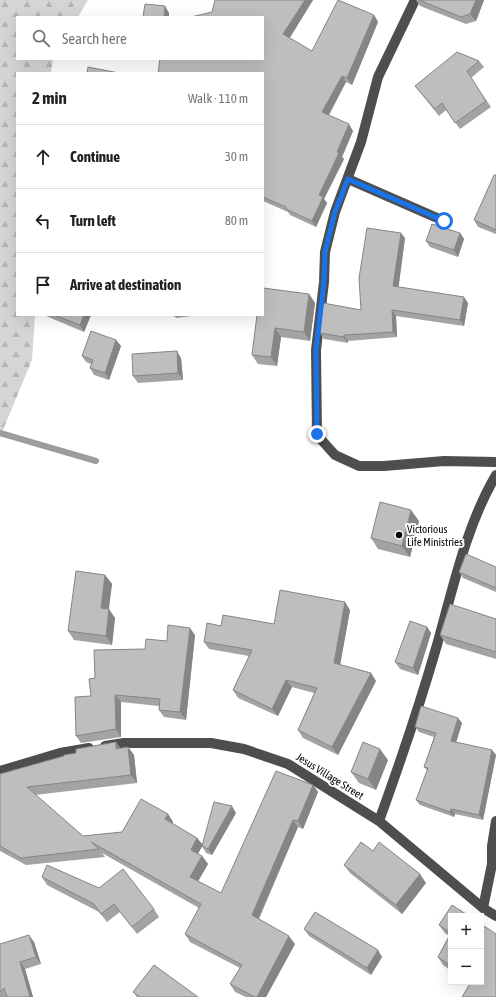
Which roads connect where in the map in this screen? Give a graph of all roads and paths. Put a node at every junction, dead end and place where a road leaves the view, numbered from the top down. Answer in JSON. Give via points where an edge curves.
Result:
{"nodes":[{"id":1,"x":414,"y":0,"type":"edge"},
{"id":2,"x":348,"y":179,"type":"junction"},
{"id":3,"x":444,"y":221,"type":"dead end"},
{"id":4,"x":496,"y":462,"type":"edge"},
{"id":5,"x":496,"y":475,"type":"edge"},
{"id":6,"x":0,"y":771,"type":"edge"},
{"id":7,"x":379,"y":821,"type":"junction"},
{"id":8,"x":496,"y":821,"type":"edge"},
{"id":9,"x":483,"y":908,"type":"junction"},
{"id":10,"x":496,"y":916,"type":"edge"}],
"edges":[{"from":1,"to":2,"type":"street","via":[[378,77],[361,142]]},
{"from":2,"to":3,"type":"street"},
{"from":2,"to":4,"type":"street","via":[[335,212],[325,252],[316,350],[317,434],[334,455],[359,466],[444,461]]},
{"from":5,"to":7,"type":"street","via":[[476,518],[463,556],[405,750]]},
{"from":6,"to":7,"type":"street","name":"Jesus Village Street","via":[[60,752],[124,743],[212,743],[244,749],[288,764]]},
{"from":7,"to":9,"type":"street","name":"Jesus Village Street"},
{"from":8,"to":9,"type":"street","via":[[492,864]]},
{"from":9,"to":10,"type":"street","name":"Jesus Village Street"}]}
